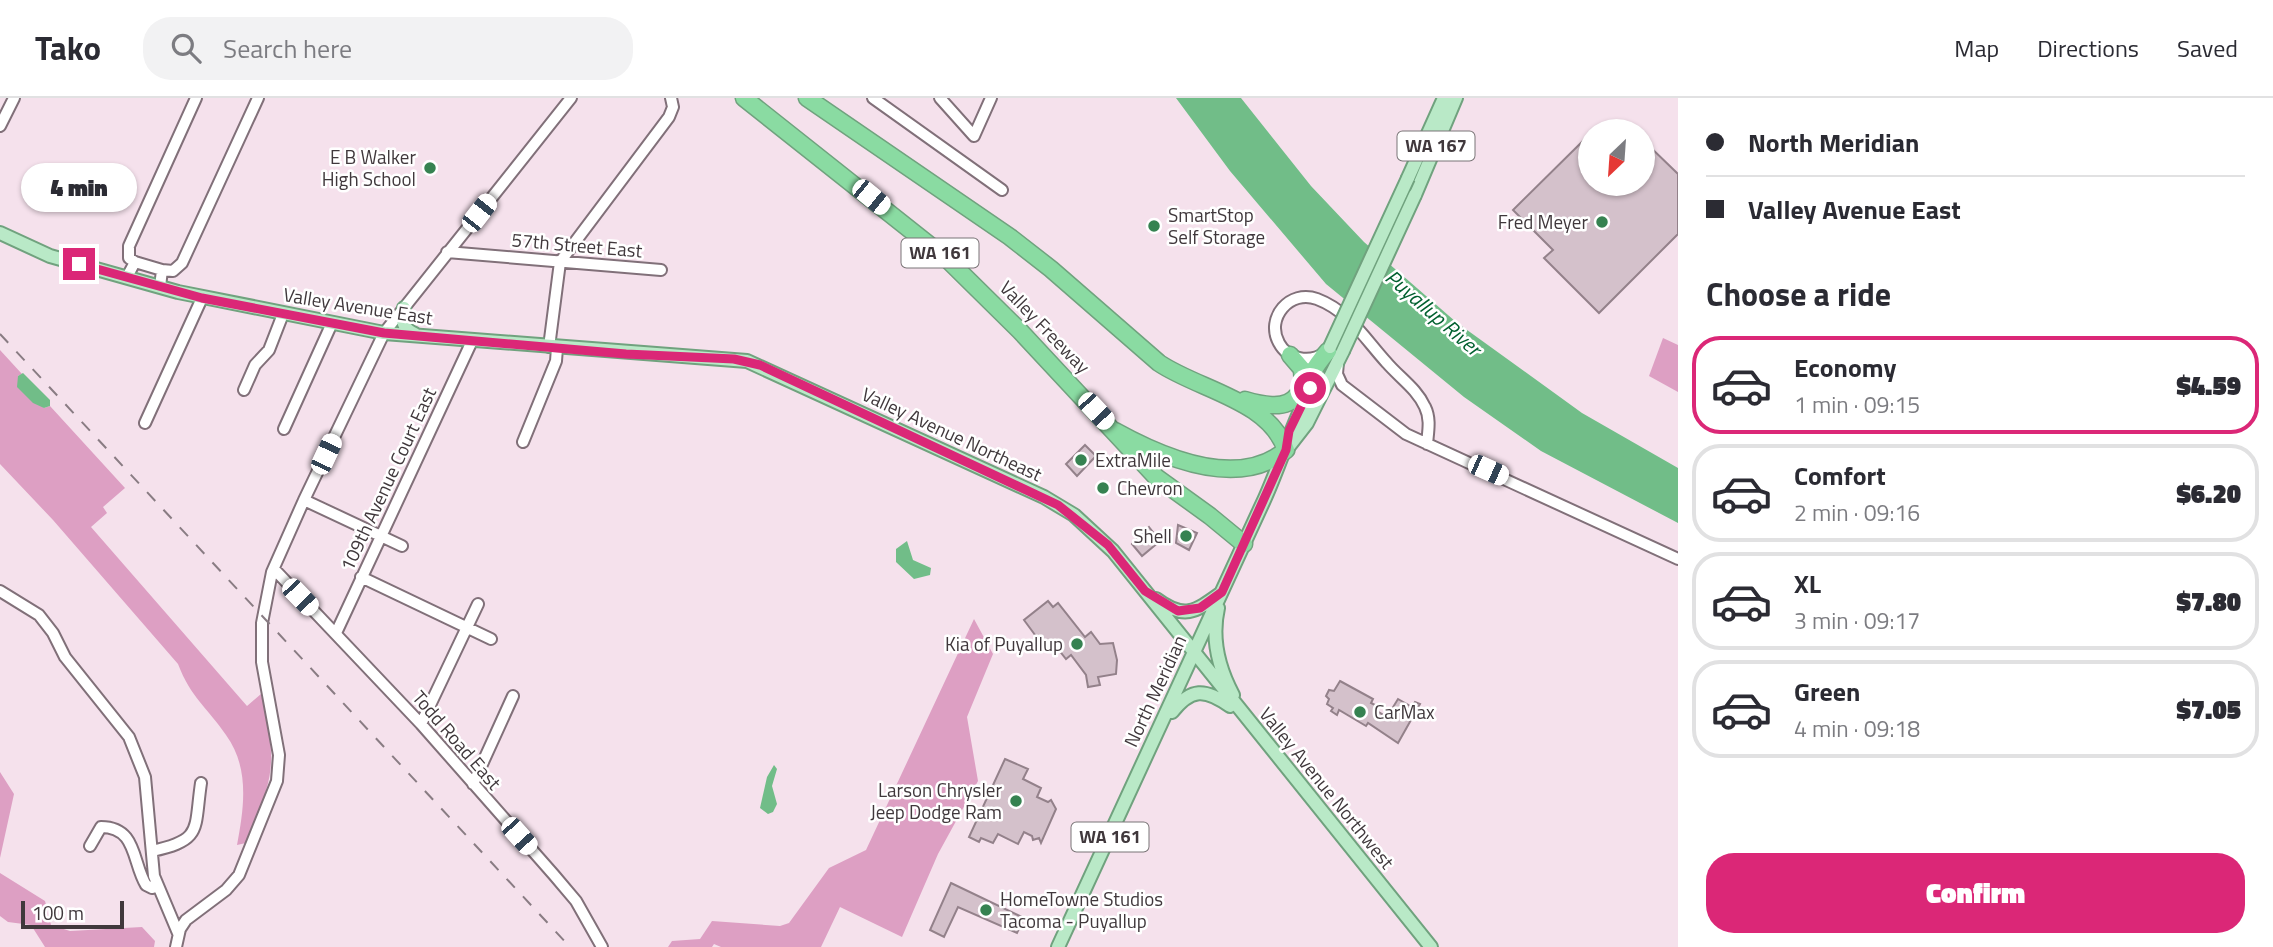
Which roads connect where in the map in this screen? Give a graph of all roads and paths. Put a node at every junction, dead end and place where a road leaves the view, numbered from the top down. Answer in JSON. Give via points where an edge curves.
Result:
{"nodes":[{"id":1,"x":14,"y":98,"type":"edge"},
{"id":2,"x":196,"y":98,"type":"edge"},
{"id":3,"x":258,"y":98,"type":"edge"},
{"id":4,"x":571,"y":98,"type":"edge"},
{"id":5,"x":744,"y":98,"type":"edge"},
{"id":6,"x":807,"y":98,"type":"edge"},
{"id":7,"x":873,"y":98,"type":"edge"},
{"id":8,"x":940,"y":98,"type":"edge"},
{"id":9,"x":991,"y":98,"type":"edge"},
{"id":10,"x":1444,"y":98,"type":"edge"},
{"id":11,"x":1456,"y":98,"type":"edge"},
{"id":12,"x":672,"y":100,"type":"edge"},
{"id":13,"x":0,"y":126,"type":"edge"},
{"id":14,"x":1002,"y":190,"type":"dead end"},
{"id":15,"x":0,"y":233,"type":"edge"},
{"id":16,"x":447,"y":252,"type":"junction"},
{"id":17,"x":135,"y":262,"type":"junction"},
{"id":18,"x":560,"y":262,"type":"junction"},
{"id":19,"x":162,"y":270,"type":"junction"},
{"id":20,"x":661,"y":270,"type":"dead end"},
{"id":21,"x":127,"y":277,"type":"junction"},
{"id":22,"x":160,"y":287,"type":"junction"},
{"id":23,"x":202,"y":298,"type":"junction"},
{"id":24,"x":404,"y":307,"type":"junction"},
{"id":25,"x":283,"y":314,"type":"junction"},
{"id":26,"x":332,"y":323,"type":"junction"},
{"id":27,"x":384,"y":333,"type":"junction"},
{"id":28,"x":422,"y":336,"type":"junction"},
{"id":29,"x":472,"y":341,"type":"junction"},
{"id":30,"x":553,"y":348,"type":"junction"},
{"id":31,"x":1335,"y":352,"type":"junction"},
{"id":32,"x":1290,"y":355,"type":"junction"},
{"id":33,"x":721,"y":358,"type":"joint"},
{"id":34,"x":1303,"y":387,"type":"junction"},
{"id":35,"x":244,"y":390,"type":"dead end"},
{"id":36,"x":1209,"y":390,"type":"junction"},
{"id":37,"x":1357,"y":396,"type":"junction"},
{"id":38,"x":1319,"y":400,"type":"junction"},
{"id":39,"x":145,"y":422,"type":"dead end"},
{"id":40,"x":284,"y":429,"type":"dead end"},
{"id":41,"x":1115,"y":431,"type":"junction"},
{"id":42,"x":523,"y":442,"type":"dead end"},
{"id":43,"x":1427,"y":444,"type":"junction"},
{"id":44,"x":1286,"y":450,"type":"junction"},
{"id":45,"x":304,"y":500,"type":"junction"},
{"id":46,"x":380,"y":535,"type":"junction"},
{"id":47,"x":1244,"y":544,"type":"junction"},
{"id":48,"x":402,"y":546,"type":"dead end"},
{"id":49,"x":1678,"y":559,"type":"edge"},
{"id":50,"x":274,"y":569,"type":"junction"},
{"id":51,"x":361,"y":577,"type":"junction"},
{"id":52,"x":0,"y":591,"type":"edge"},
{"id":53,"x":1145,"y":591,"type":"junction"},
{"id":54,"x":1222,"y":592,"type":"junction"},
{"id":55,"x":478,"y":604,"type":"dead end"},
{"id":56,"x":467,"y":627,"type":"junction"},
{"id":57,"x":336,"y":633,"type":"junction"},
{"id":58,"x":491,"y":639,"type":"dead end"},
{"id":59,"x":1193,"y":653,"type":"junction"},
{"id":60,"x":513,"y":696,"type":"dead end"},
{"id":61,"x":1249,"y":722,"type":"junction"},
{"id":62,"x":421,"y":724,"type":"junction"},
{"id":63,"x":1160,"y":726,"type":"junction"},
{"id":64,"x":1264,"y":740,"type":"junction"},
{"id":65,"x":201,"y":783,"type":"dead end"},
{"id":66,"x":473,"y":784,"type":"junction"},
{"id":67,"x":90,"y":846,"type":"dead end"},
{"id":68,"x":152,"y":851,"type":"junction"},
{"id":69,"x":157,"y":886,"type":"junction"},
{"id":70,"x":178,"y":933,"type":"junction"},
{"id":71,"x":601,"y":946,"type":"edge"},
{"id":72,"x":176,"y":947,"type":"edge"},
{"id":73,"x":1058,"y":947,"type":"edge"},
{"id":74,"x":1431,"y":947,"type":"edge"}],
"edges":[{"from":1,"to":13,"type":"street"},
{"from":2,"to":17,"type":"street","via":[[129,246],[129,258]]},
{"from":3,"to":19,"type":"street","via":[[182,262],[173,271]]},
{"from":4,"to":16,"type":"street"},
{"from":5,"to":41,"type":"highway","name":"Valley Freeway","number":"WA 161","via":[[947,259]]},
{"from":6,"to":36,"type":"highway","number":"WA 161","via":[[1010,237],[1159,363]]},
{"from":7,"to":14,"type":"street"},
{"from":8,"to":9,"type":"street","via":[[974,136]]},
{"from":10,"to":31,"type":"main road","name":"North Meridian","number":"WA 167","bridge":true},
{"from":11,"to":31,"type":"main road","name":"North Meridian","number":"WA 167","bridge":true,"via":[[1415,195]]},
{"from":12,"to":18,"type":"street","via":[[672,112],[660,130]]},
{"from":15,"to":21,"type":"main road","name":"Valley Avenue East","via":[[50,256]]},
{"from":16,"to":18,"type":"street","name":"57th Street East"},
{"from":16,"to":24,"type":"street"},
{"from":17,"to":19,"type":"street"},
{"from":17,"to":21,"type":"street"},
{"from":18,"to":20,"type":"street","name":"57th Street East"},
{"from":18,"to":30,"type":"street"},
{"from":19,"to":22,"type":"street"},
{"from":21,"to":22,"type":"main road","name":"Valley Avenue East"},
{"from":22,"to":23,"type":"main road","name":"Valley Avenue East"},
{"from":23,"to":25,"type":"main road","name":"Valley Avenue East"},
{"from":23,"to":39,"type":"street"},
{"from":24,"to":27,"type":"street"},
{"from":24,"to":28,"type":"main road","via":[[406,329]]},
{"from":25,"to":26,"type":"main road","name":"Valley Avenue East"},
{"from":25,"to":35,"type":"street","via":[[269,349],[255,365]]},
{"from":26,"to":27,"type":"main road","name":"Valley Avenue East"},
{"from":26,"to":40,"type":"street"},
{"from":27,"to":28,"type":"main road","name":"Valley Avenue East"},
{"from":27,"to":45,"type":"street"},
{"from":28,"to":29,"type":"main road","name":"Valley Avenue East"},
{"from":29,"to":30,"type":"main road","name":"Valley Avenue East"},
{"from":29,"to":46,"type":"street","name":"109th Avenue Court East"},
{"from":30,"to":33,"type":"main road","name":"Valley Avenue East"},
{"from":30,"to":42,"type":"street","via":[[554,367]]},
{"from":31,"to":32,"type":"street","via":[[1309,359]]},
{"from":31,"to":34,"type":"highway","number":"WA 167","via":[[1316,365]]},
{"from":31,"to":37,"type":"street","via":[[1338,379]]},
{"from":31,"to":38,"type":"main road","name":"North Meridian","number":"WA 167"},
{"from":31,"to":44,"type":"main road","name":"North Meridian","via":[[1289,431]]},
{"from":32,"to":34,"type":"highway","via":[[1303,373]]},
{"from":32,"to":43,"type":"street","via":[[1275,331],[1277,316],[1286,305],[1298,298],[1313,298],[1342,313],[1419,397],[1429,421]]},
{"from":33,"to":53,"type":"main road","name":"Valley Avenue Northeast","via":[[760,365],[1058,505],[1108,545]]},
{"from":34,"to":36,"type":"highway","number":"WA 167","via":[[1290,403],[1274,407]]},
{"from":36,"to":44,"type":"highway","number":"WA 161","via":[[1271,423]]},
{"from":37,"to":38,"type":"street","via":[[1337,390]]},
{"from":37,"to":43,"type":"street","via":[[1393,425]]},
{"from":38,"to":44,"type":"main road","name":"North Meridian","number":"WA 167"},
{"from":41,"to":44,"type":"highway","via":[[1186,464],[1245,466],[1277,458]]},
{"from":41,"to":47,"type":"highway","number":"WA 161","via":[[1156,477]]},
{"from":43,"to":49,"type":"street"},
{"from":44,"to":47,"type":"main road","name":"North Meridian","number":"WA 161"},
{"from":45,"to":46,"type":"street"},
{"from":45,"to":50,"type":"street"},
{"from":46,"to":48,"type":"street"},
{"from":46,"to":51,"type":"street","name":"109th Avenue Court East"},
{"from":47,"to":54,"type":"main road","name":"North Meridian","number":"WA 161"},
{"from":50,"to":57,"type":"street","name":"Todd Road East"},
{"from":50,"to":70,"type":"street","via":[[265,600],[261,651],[279,755],[277,782],[239,875],[190,916]]},
{"from":51,"to":56,"type":"street"},
{"from":51,"to":57,"type":"street","name":"109th Avenue Court East"},
{"from":52,"to":68,"type":"street","via":[[39,615],[65,657],[129,737],[145,777]]},
{"from":53,"to":54,"type":"main road","via":[[1170,609],[1186,612]]},
{"from":53,"to":59,"type":"main road","name":"Valley Avenue Northeast"},
{"from":54,"to":59,"type":"main road","name":"North Meridian","number":"WA 161"},
{"from":54,"to":61,"type":"main road","via":[[1215,633],[1217,659]]},
{"from":55,"to":56,"type":"street"},
{"from":56,"to":58,"type":"street"},
{"from":56,"to":62,"type":"street"},
{"from":57,"to":62,"type":"street","name":"Todd Road East"},
{"from":59,"to":61,"type":"main road","name":"Valley Avenue Northwest"},
{"from":59,"to":63,"type":"main road","name":"North Meridian","number":"WA 161"},
{"from":60,"to":66,"type":"street"},
{"from":61,"to":64,"type":"main road","name":"Valley Avenue Northwest"},
{"from":62,"to":66,"type":"street","name":"Todd Road East"},
{"from":63,"to":64,"type":"main road","via":[[1187,696],[1209,694],[1229,705]]},
{"from":63,"to":73,"type":"main road","name":"North Meridian","number":"WA 161"},
{"from":64,"to":74,"type":"main road","name":"Valley Avenue Northwest"},
{"from":65,"to":68,"type":"street","via":[[189,838]]},
{"from":66,"to":71,"type":"street","name":"Todd Road East","via":[[576,901]]},
{"from":67,"to":69,"type":"street","via":[[101,827],[123,833],[134,849],[146,885]]},
{"from":68,"to":69,"type":"street"},
{"from":69,"to":70,"type":"street"},
{"from":70,"to":72,"type":"street"}]}
